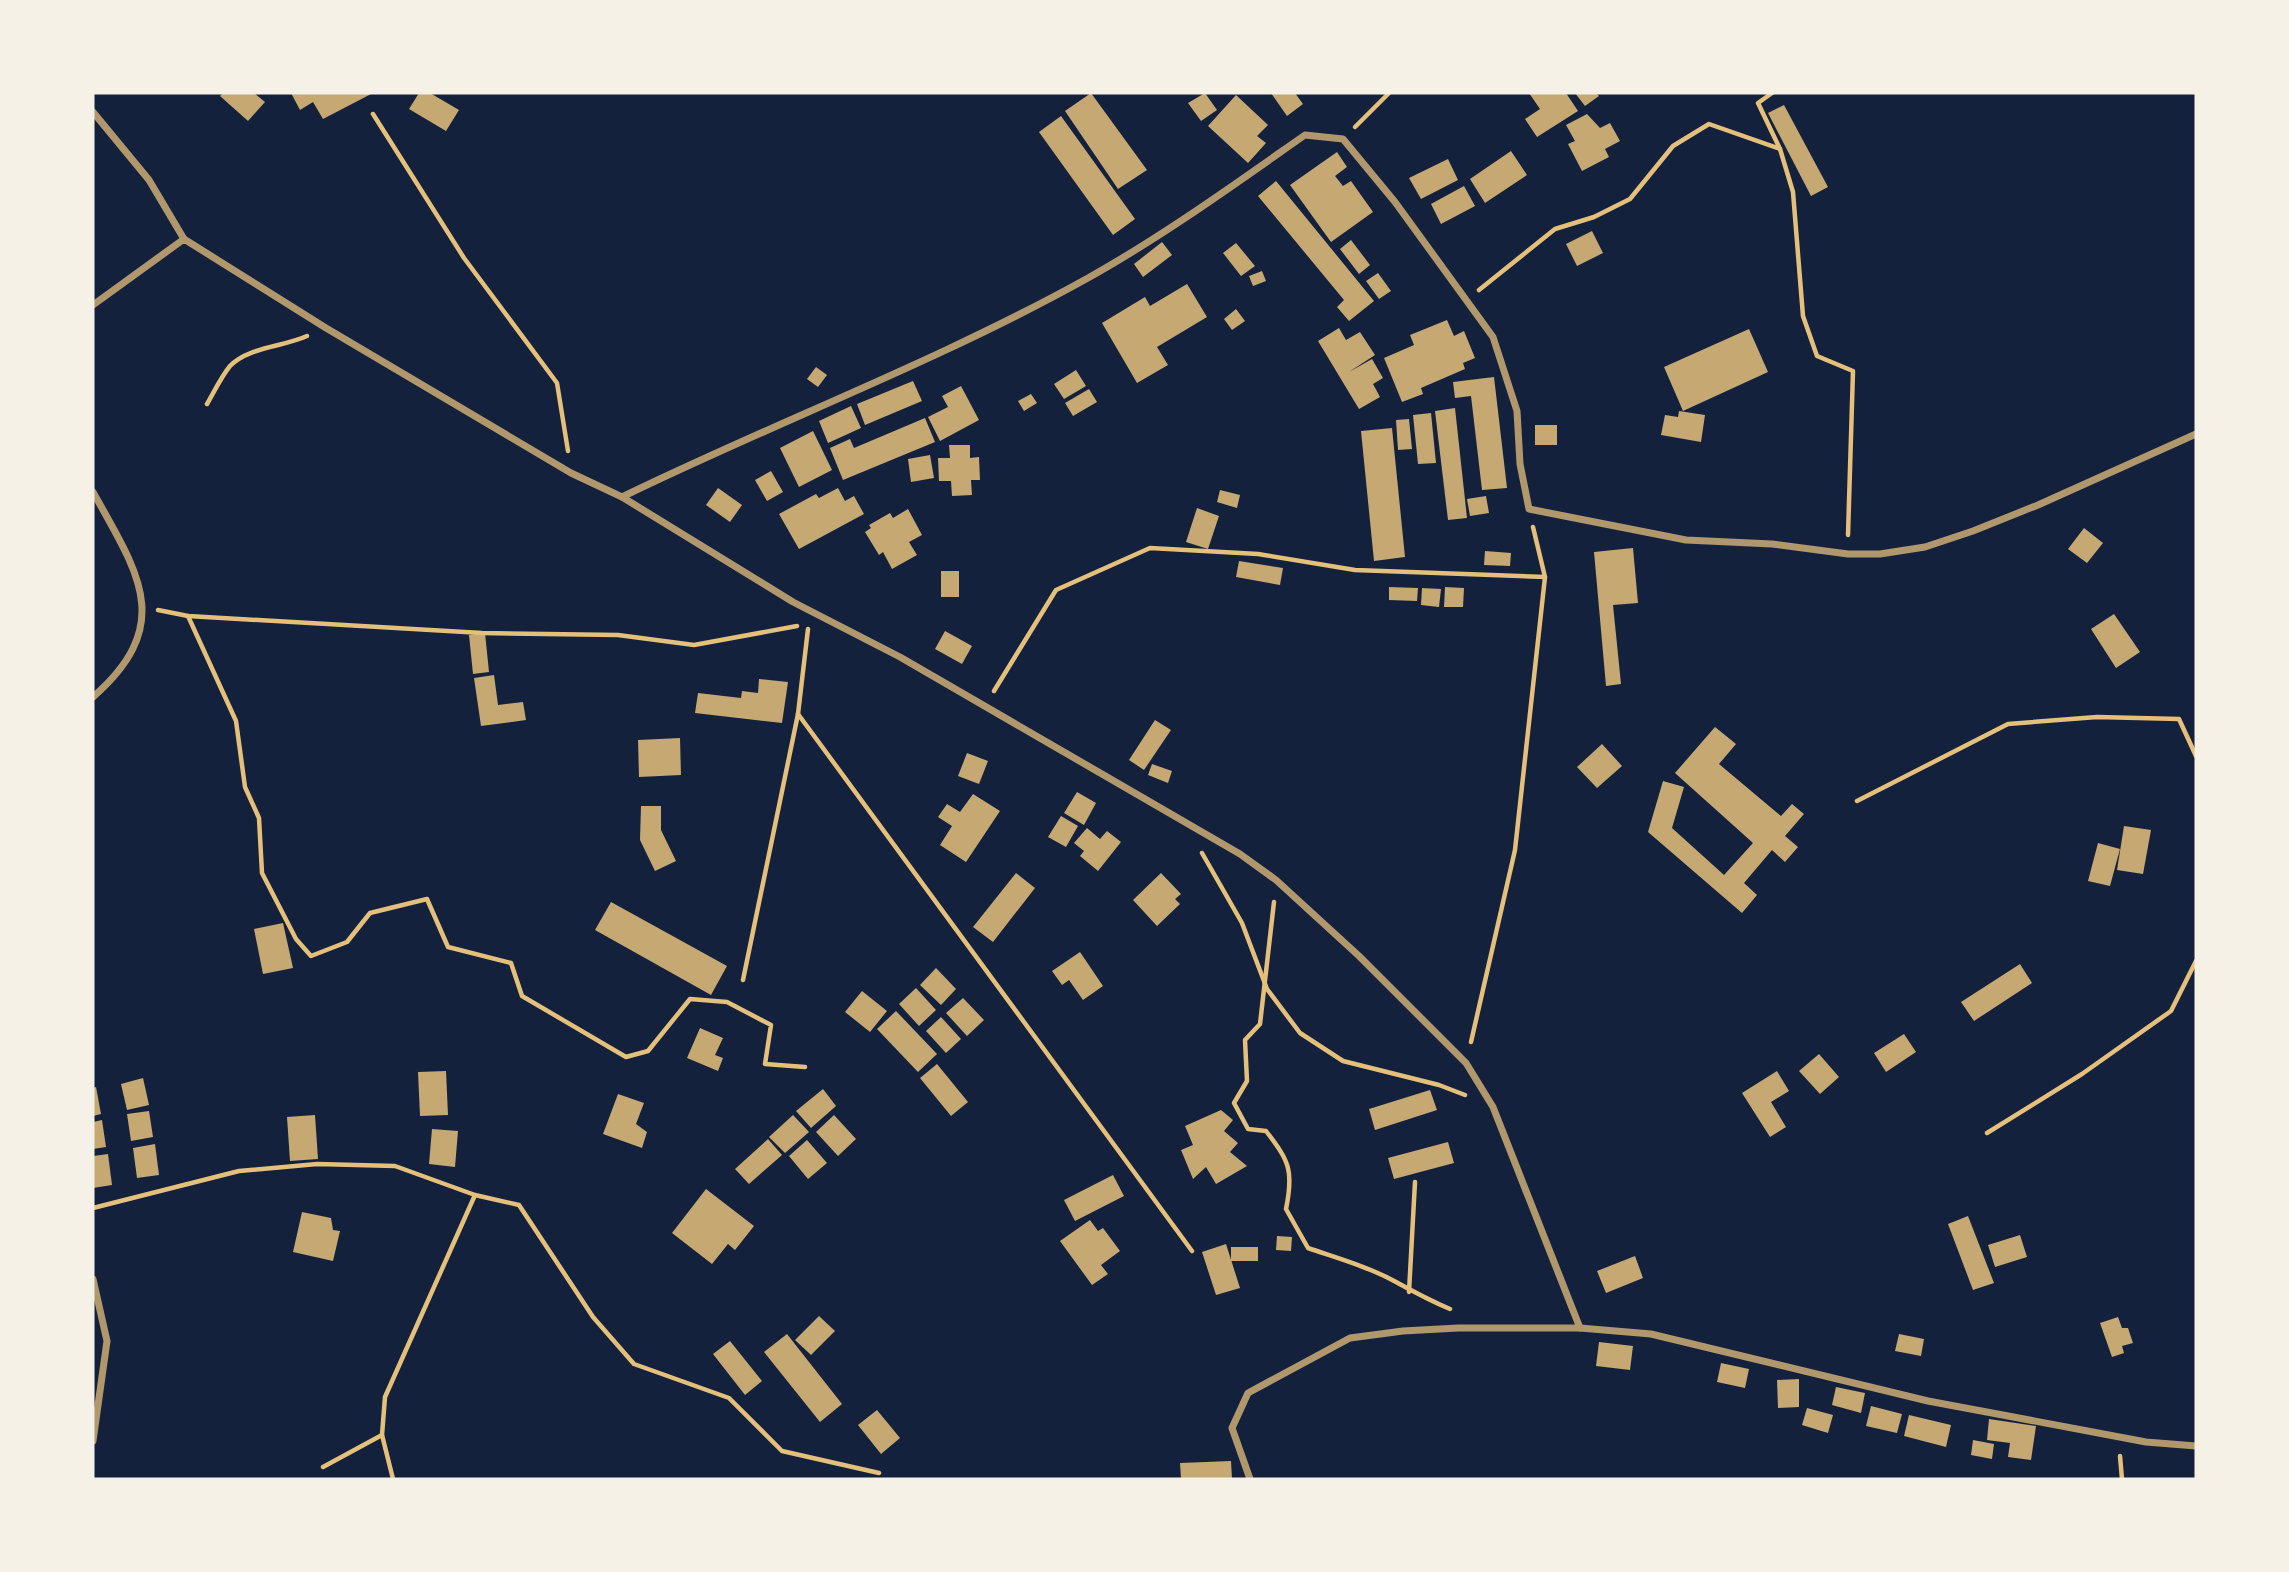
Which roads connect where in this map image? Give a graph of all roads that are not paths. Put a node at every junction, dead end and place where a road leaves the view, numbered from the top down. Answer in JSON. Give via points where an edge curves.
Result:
{"nodes":[{"id":1,"x":93,"y":112,"type":"edge"},
{"id":2,"x":184,"y":239,"type":"junction"},
{"id":3,"x":93,"y":305,"type":"edge"},
{"id":4,"x":2196,"y":434,"type":"edge"},
{"id":5,"x":93,"y":492,"type":"edge"},
{"id":6,"x":622,"y":497,"type":"junction"},
{"id":7,"x":93,"y":697,"type":"edge"},
{"id":8,"x":93,"y":1279,"type":"edge"},
{"id":9,"x":1580,"y":1328,"type":"junction"},
{"id":10,"x":93,"y":1441,"type":"edge"},
{"id":11,"x":2196,"y":1446,"type":"edge"},
{"id":12,"x":1250,"y":1479,"type":"edge"}],
"edges":[{"from":1,"to":2,"type":"street","via":[[149,180]]},
{"from":2,"to":3,"type":"street"},
{"from":2,"to":6,"type":"street","via":[[571,473]]},
{"from":4,"to":6,"type":"street","via":[[1973,531],[1925,547],[1880,554],[1686,540],[1529,509],[1517,411],[1493,337],[1343,139],[1314,134],[1305,135],[1089,277],[881,382]]},
{"from":5,"to":7,"type":"street","via":[[136,576],[144,606],[138,641],[119,674]]},
{"from":6,"to":9,"type":"street","via":[[793,601],[900,657],[1189,824],[1276,880],[1466,1063],[1493,1107]]},
{"from":8,"to":10,"type":"street","via":[[107,1341]]},
{"from":9,"to":11,"type":"street","via":[[1651,1334],[1928,1401],[2146,1442]]},
{"from":9,"to":12,"type":"street","via":[[1458,1328],[1350,1338],[1248,1393],[1232,1428]]}]}
